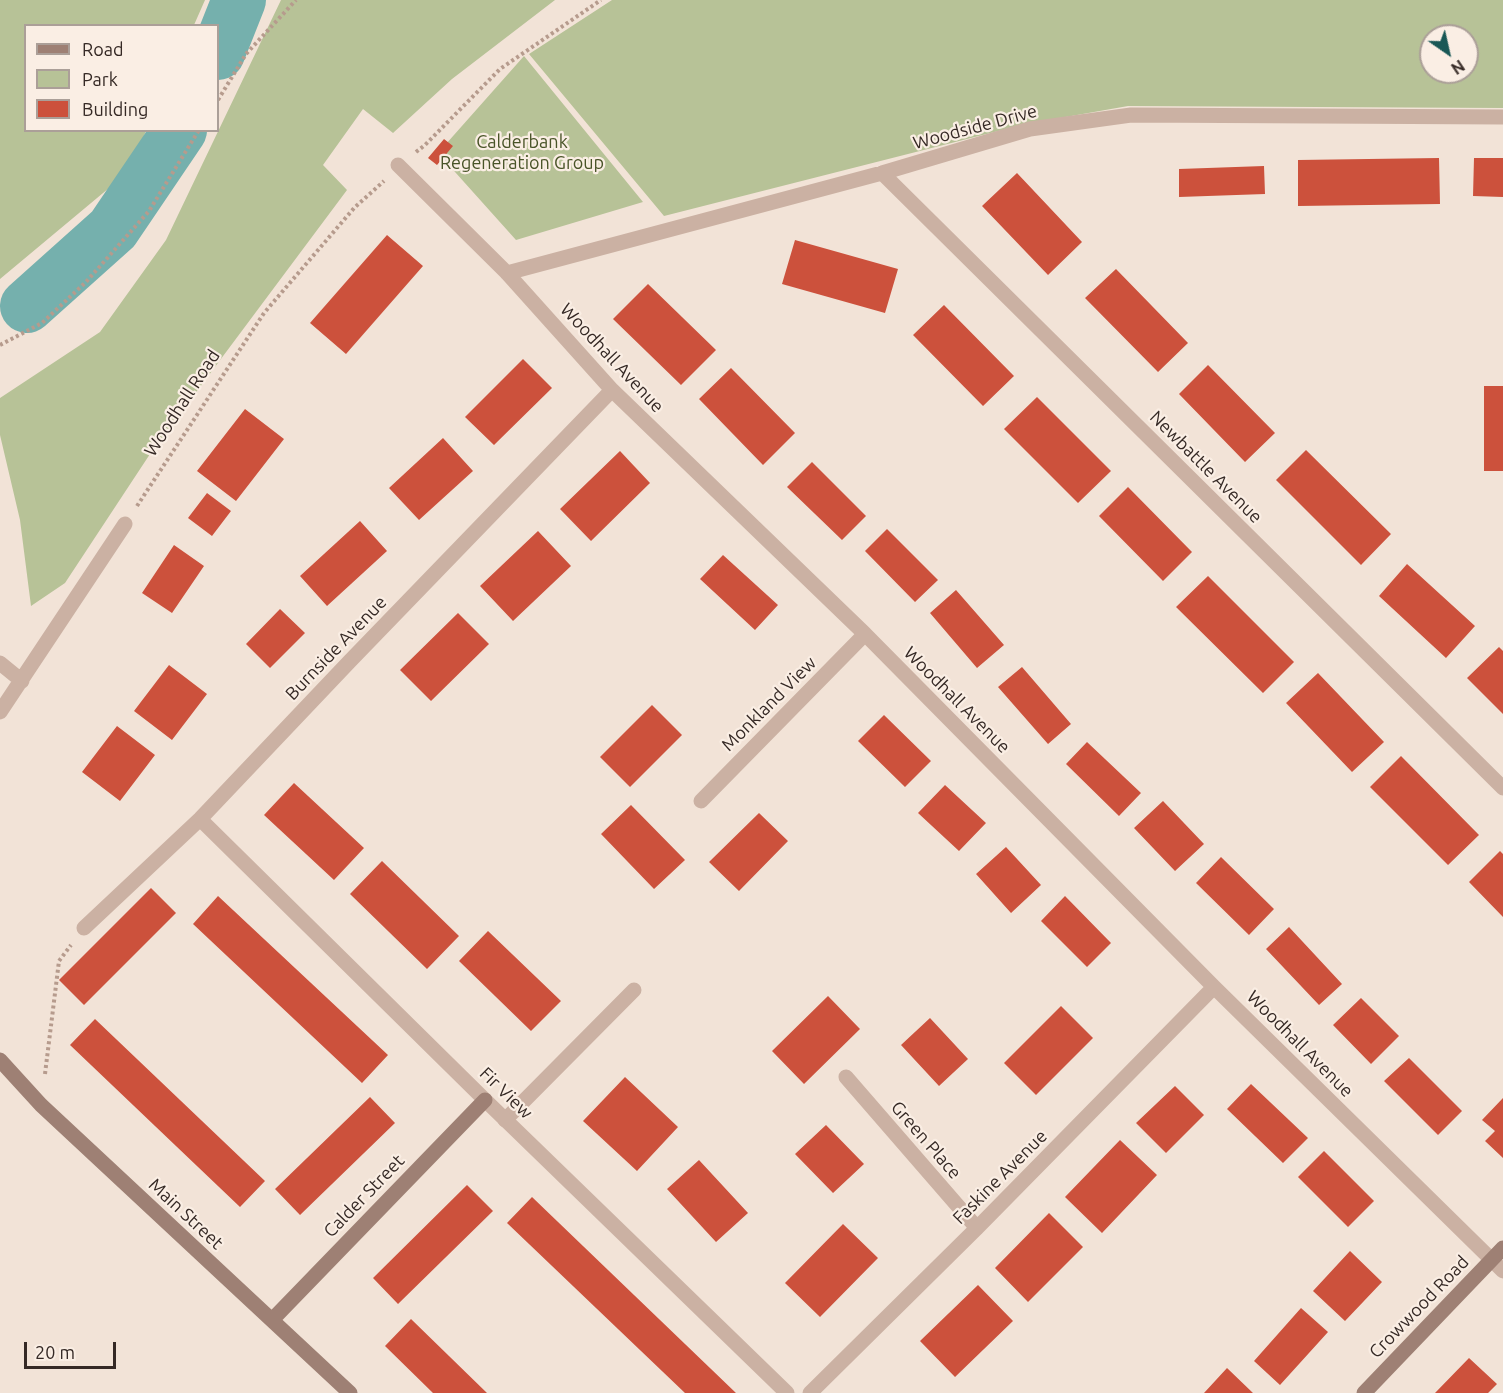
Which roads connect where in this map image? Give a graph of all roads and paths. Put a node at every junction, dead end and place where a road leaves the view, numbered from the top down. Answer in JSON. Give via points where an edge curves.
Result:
{"nodes":[{"id":1,"x":296,"y":0,"type":"edge"},
{"id":2,"x":601,"y":0,"type":"edge"},
{"id":3,"x":219,"y":98,"type":"edge"},
{"id":4,"x":1503,"y":117,"type":"edge"},
{"id":5,"x":198,"y":132,"type":"edge"},
{"id":6,"x":398,"y":165,"type":"junction"},
{"id":7,"x":882,"y":173,"type":"junction"},
{"id":8,"x":507,"y":273,"type":"junction"},
{"id":9,"x":0,"y":345,"type":"edge"},
{"id":10,"x":612,"y":390,"type":"junction"},
{"id":11,"x":125,"y":524,"type":"joint"},
{"id":12,"x":865,"y":634,"type":"junction"},
{"id":13,"x":0,"y":663,"type":"edge"},
{"id":14,"x":22,"y":681,"type":"junction"},
{"id":15,"x":0,"y":712,"type":"edge"},
{"id":16,"x":1503,"y":788,"type":"edge"},
{"id":17,"x":701,"y":801,"type":"dead end"},
{"id":18,"x":200,"y":819,"type":"junction"},
{"id":19,"x":84,"y":928,"type":"joint"},
{"id":20,"x":1214,"y":987,"type":"junction"},
{"id":21,"x":634,"y":990,"type":"dead end"},
{"id":22,"x":0,"y":1060,"type":"edge"},
{"id":23,"x":846,"y":1077,"type":"dead end"},
{"id":24,"x":485,"y":1100,"type":"junction"},
{"id":25,"x":41,"y":1105,"type":"junction"},
{"id":26,"x":505,"y":1120,"type":"junction"},
{"id":27,"x":977,"y":1228,"type":"junction"},
{"id":28,"x":1503,"y":1248,"type":"edge"},
{"id":29,"x":1491,"y":1260,"type":"junction"},
{"id":30,"x":1503,"y":1271,"type":"edge"},
{"id":31,"x":272,"y":1320,"type":"junction"},
{"id":32,"x":350,"y":1393,"type":"edge"},
{"id":33,"x":787,"y":1393,"type":"edge"},
{"id":34,"x":810,"y":1393,"type":"edge"},
{"id":35,"x":1364,"y":1393,"type":"edge"}],
"edges":[{"from":1,"to":3,"type":"path","via":[[246,54]]},
{"from":2,"to":6,"type":"path","name":"Woodhall Road","via":[[500,69],[425,145]]},
{"from":4,"to":7,"type":"street","name":"Woodside Drive","via":[[1131,115],[1030,129]]},
{"from":5,"to":9,"type":"path","via":[[149,211],[86,282],[42,323]]},
{"from":6,"to":8,"type":"street","name":"Woodhall Avenue"},
{"from":6,"to":11,"type":"path","name":"Woodhall Road","via":[[355,207],[264,314]]},
{"from":7,"to":8,"type":"street","name":"Woodside Drive"},
{"from":7,"to":16,"type":"street","name":"Newbattle Avenue"},
{"from":8,"to":10,"type":"street","name":"Woodhall Avenue"},
{"from":10,"to":12,"type":"street","name":"Woodhall Avenue"},
{"from":10,"to":18,"type":"street","name":"Burnside Avenue"},
{"from":11,"to":14,"type":"street"},
{"from":12,"to":17,"type":"street","name":"Monkland View"},
{"from":12,"to":20,"type":"street","name":"Woodhall Avenue"},
{"from":13,"to":14,"type":"street"},
{"from":14,"to":15,"type":"street"},
{"from":18,"to":19,"type":"street","name":"Burnside Avenue"},
{"from":18,"to":24,"type":"street","name":"Fir View"},
{"from":19,"to":25,"type":"path","via":[[58,961]]},
{"from":20,"to":27,"type":"street","name":"Faskine Avenue"},
{"from":20,"to":29,"type":"street","name":"Woodhall Avenue"},
{"from":21,"to":26,"type":"street"},
{"from":22,"to":25,"type":"street","name":"Main Street"},
{"from":23,"to":27,"type":"street","name":"Green Place"},
{"from":24,"to":26,"type":"street","name":"Fir View"},
{"from":24,"to":31,"type":"street","name":"Calder Street"},
{"from":25,"to":31,"type":"street","name":"Main Street"},
{"from":26,"to":33,"type":"street","name":"Fir View"},
{"from":27,"to":34,"type":"street","name":"Faskine Avenue"},
{"from":28,"to":29,"type":"street","name":"Crowwood Road"},
{"from":29,"to":30,"type":"street","name":"Woodhall Avenue"},
{"from":29,"to":35,"type":"street","name":"Crowwood Road"},
{"from":31,"to":32,"type":"street","name":"Main Street"}]}
